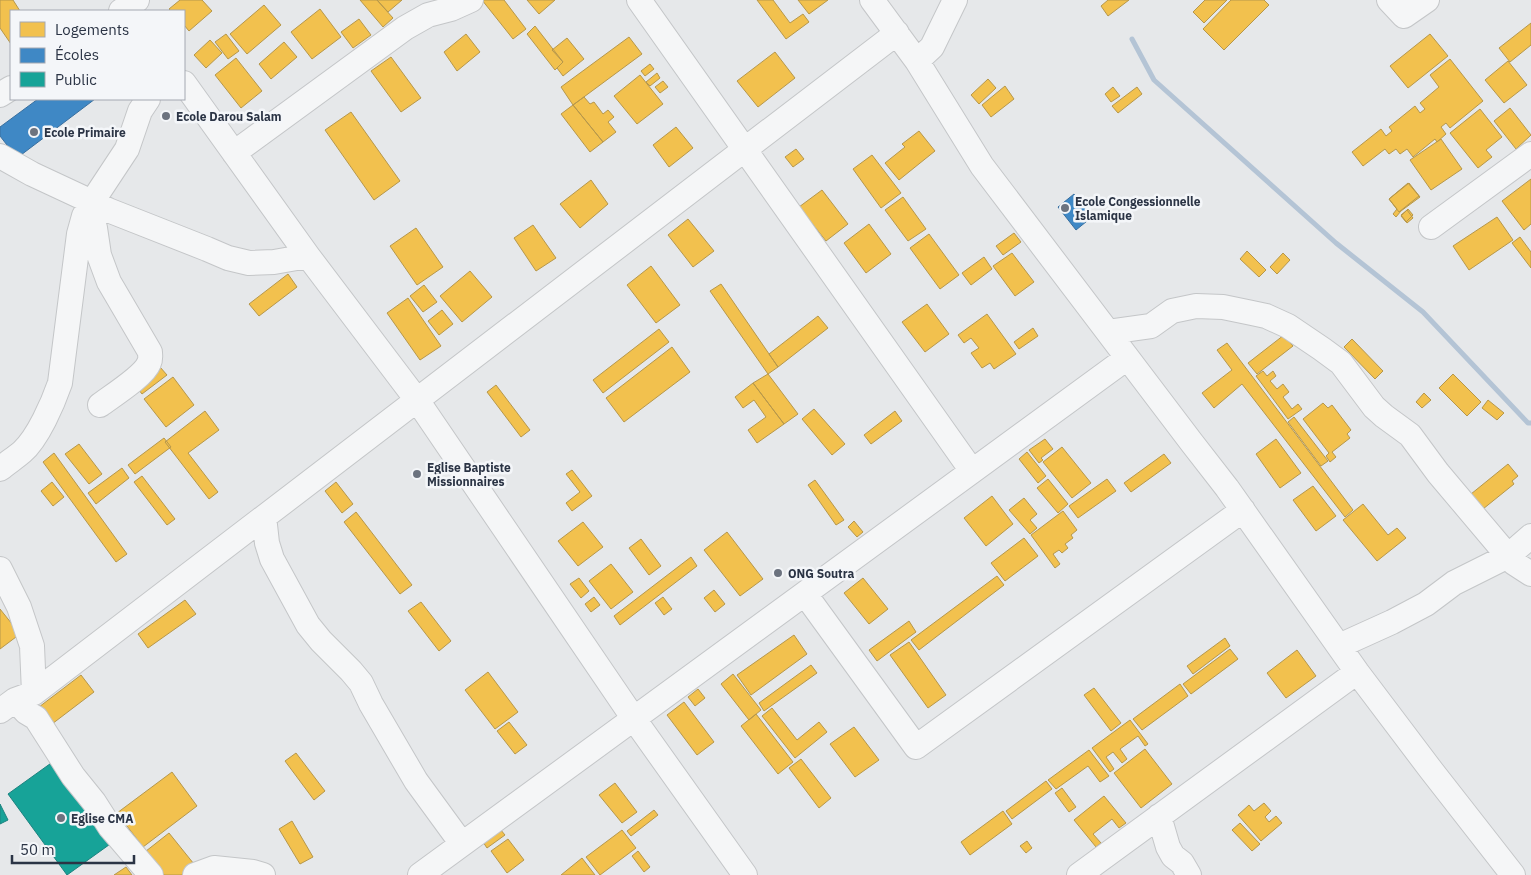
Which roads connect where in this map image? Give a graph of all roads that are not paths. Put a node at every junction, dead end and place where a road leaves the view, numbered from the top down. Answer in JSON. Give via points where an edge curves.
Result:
{"nodes":[{"id":1,"x":471,"y":0,"type":"edge"},
{"id":2,"x":639,"y":0,"type":"edge"},
{"id":3,"x":872,"y":0,"type":"edge"},
{"id":4,"x":955,"y":0,"type":"edge"},
{"id":5,"x":1389,"y":0,"type":"edge"},
{"id":6,"x":1427,"y":0,"type":"edge"},
{"id":7,"x":897,"y":33,"type":"junction"},
{"id":8,"x":917,"y":61,"type":"junction"},
{"id":9,"x":185,"y":84,"type":"edge"},
{"id":10,"x":147,"y":100,"type":"edge"},
{"id":11,"x":745,"y":150,"type":"junction"},
{"id":12,"x":234,"y":153,"type":"junction"},
{"id":13,"x":1531,"y":154,"type":"edge"},
{"id":14,"x":0,"y":156,"type":"edge"},
{"id":15,"x":88,"y":209,"type":"junction"},
{"id":16,"x":1431,"y":227,"type":"dead end"},
{"id":17,"x":308,"y":256,"type":"junction"},
{"id":18,"x":1108,"y":332,"type":"junction"},
{"id":19,"x":1127,"y":358,"type":"junction"},
{"id":20,"x":417,"y":400,"type":"junction"},
{"id":21,"x":100,"y":405,"type":"dead end"},
{"id":22,"x":0,"y":469,"type":"edge"},
{"id":23,"x":972,"y":471,"type":"junction"},
{"id":24,"x":1243,"y":510,"type":"junction"},
{"id":25,"x":259,"y":521,"type":"junction"},
{"id":26,"x":1531,"y":536,"type":"edge"},
{"id":27,"x":1508,"y":556,"type":"junction"},
{"id":28,"x":0,"y":569,"type":"edge"},
{"id":29,"x":1531,"y":574,"type":"edge"},
{"id":30,"x":805,"y":594,"type":"junction"},
{"id":31,"x":1340,"y":646,"type":"junction"},
{"id":32,"x":1358,"y":672,"type":"junction"},
{"id":33,"x":16,"y":701,"type":"edge"},
{"id":34,"x":634,"y":719,"type":"junction"},
{"id":35,"x":1159,"y":816,"type":"junction"},
{"id":36,"x":462,"y":844,"type":"junction"},
{"id":37,"x":1510,"y":874,"type":"edge"},
{"id":38,"x":151,"y":875,"type":"edge"},
{"id":39,"x":195,"y":875,"type":"edge"},
{"id":40,"x":263,"y":875,"type":"edge"},
{"id":41,"x":420,"y":875,"type":"edge"},
{"id":42,"x":745,"y":875,"type":"edge"},
{"id":43,"x":1079,"y":875,"type":"edge"},
{"id":44,"x":1190,"y":875,"type":"edge"}],
"edges":[{"from":1,"to":12,"type":"street","via":[[428,15],[397,33]]},
{"from":2,"to":11,"type":"street"},
{"from":3,"to":7,"type":"street"},
{"from":4,"to":8,"type":"street","via":[[932,47]]},
{"from":5,"to":6,"type":"street","via":[[1404,16]]},
{"from":7,"to":8,"type":"street"},
{"from":7,"to":11,"type":"street"},
{"from":8,"to":18,"type":"street","via":[[982,166]]},
{"from":9,"to":12,"type":"street"},
{"from":10,"to":15,"type":"street","via":[[126,149]]},
{"from":11,"to":20,"type":"street"},
{"from":11,"to":23,"type":"street"},
{"from":12,"to":17,"type":"street"},
{"from":13,"to":16,"type":"street"},
{"from":14,"to":15,"type":"street"},
{"from":15,"to":17,"type":"street","via":[[108,210],[228,258],[249,263]]},
{"from":15,"to":21,"type":"street","via":[[109,282],[150,352],[148,366]]},
{"from":15,"to":22,"type":"street","via":[[78,243],[60,383],[33,439],[24,451]]},
{"from":17,"to":20,"type":"street"},
{"from":18,"to":19,"type":"street"},
{"from":18,"to":27,"type":"street","via":[[1151,326],[1172,311],[1196,306],[1223,306],[1266,316],[1288,326],[1341,363],[1374,407],[1410,435]]},
{"from":19,"to":23,"type":"street"},
{"from":19,"to":24,"type":"street"},
{"from":20,"to":25,"type":"street"},
{"from":20,"to":34,"type":"street"},
{"from":23,"to":30,"type":"street"},
{"from":24,"to":30,"type":"street","via":[[916,747]]},
{"from":24,"to":31,"type":"street"},
{"from":25,"to":33,"type":"street"},
{"from":25,"to":36,"type":"street","via":[[265,525],[272,560],[308,624],[361,683],[416,781]]},
{"from":26,"to":27,"type":"street"},
{"from":27,"to":29,"type":"street"},
{"from":27,"to":31,"type":"street","via":[[1454,583],[1426,604]]},
{"from":28,"to":33,"type":"street","via":[[19,607],[32,646]]},
{"from":30,"to":34,"type":"street"},
{"from":31,"to":32,"type":"street"},
{"from":32,"to":35,"type":"street"},
{"from":32,"to":37,"type":"street"},
{"from":33,"to":38,"type":"street","via":[[36,718],[110,827]]},
{"from":34,"to":36,"type":"street"},
{"from":34,"to":42,"type":"street"},
{"from":35,"to":43,"type":"street"},
{"from":35,"to":44,"type":"street","via":[[1168,847]]},
{"from":36,"to":41,"type":"street"},
{"from":39,"to":40,"type":"street","via":[[214,868]]}]}
